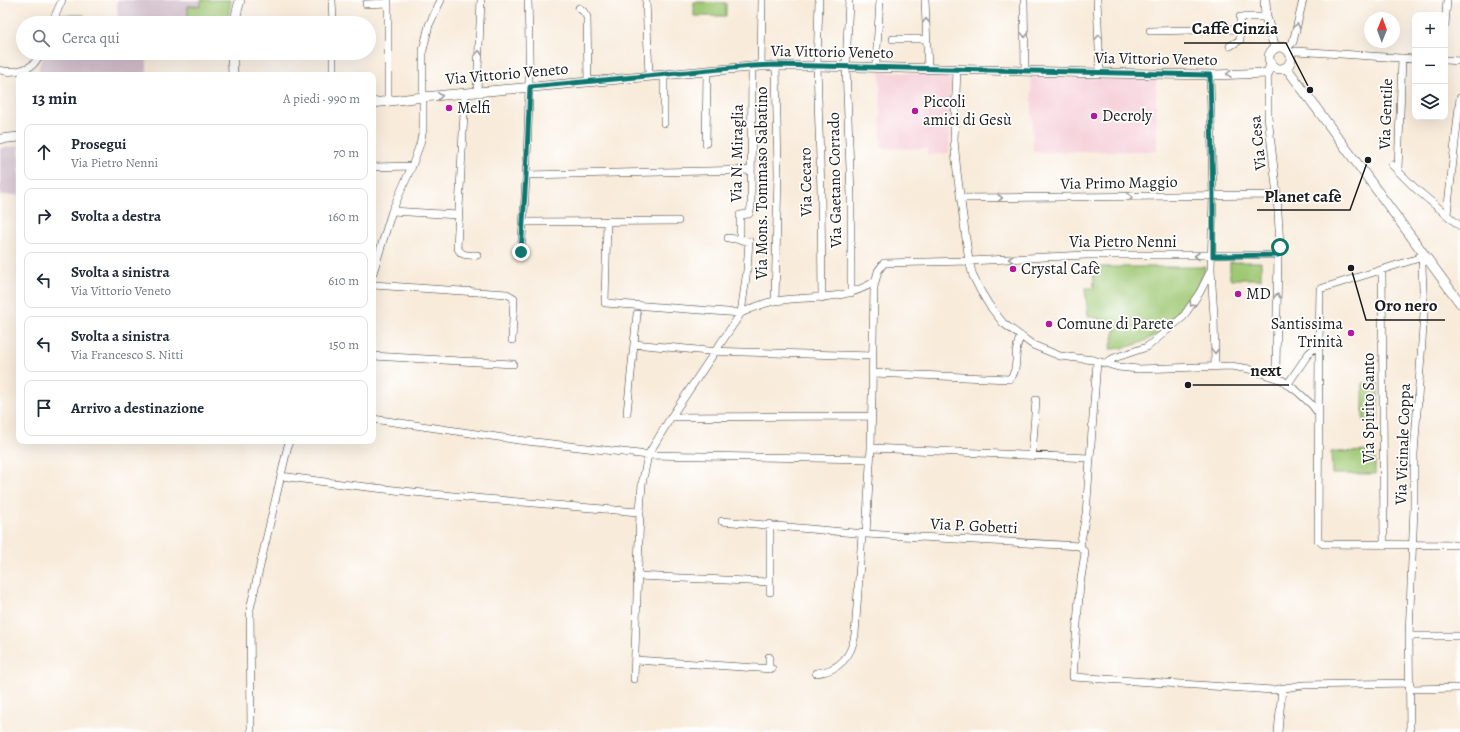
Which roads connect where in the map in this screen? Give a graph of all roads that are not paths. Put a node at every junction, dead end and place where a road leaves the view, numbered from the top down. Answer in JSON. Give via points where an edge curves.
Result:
{"nodes":[{"id":1,"x":62,"y":0,"type":"edge"},
{"id":2,"x":240,"y":0,"type":"edge"},
{"id":3,"x":332,"y":0,"type":"edge"},
{"id":4,"x":441,"y":0,"type":"edge"},
{"id":5,"x":481,"y":0,"type":"edge"},
{"id":6,"x":528,"y":0,"type":"edge"},
{"id":7,"x":646,"y":0,"type":"edge"},
{"id":8,"x":762,"y":0,"type":"edge"},
{"id":9,"x":819,"y":0,"type":"edge"},
{"id":10,"x":850,"y":0,"type":"edge"},
{"id":11,"x":880,"y":0,"type":"edge"},
{"id":12,"x":925,"y":0,"type":"edge"},
{"id":13,"x":1024,"y":0,"type":"edge"},
{"id":14,"x":1097,"y":0,"type":"edge"},
{"id":15,"x":1265,"y":0,"type":"edge"},
{"id":16,"x":1303,"y":0,"type":"edge"},
{"id":17,"x":1447,"y":0,"type":"edge"},
{"id":18,"x":388,"y":2,"type":"edge"},
{"id":19,"x":366,"y":4,"type":"dead end"},
{"id":20,"x":579,"y":8,"type":"dead end"},
{"id":21,"x":1446,"y":12,"type":"edge"},
{"id":22,"x":55,"y":16,"type":"edge"},
{"id":23,"x":236,"y":16,"type":"edge"},
{"id":24,"x":332,"y":16,"type":"edge"},
{"id":25,"x":1266,"y":17,"type":"junction"},
{"id":26,"x":1240,"y":29,"type":"junction"},
{"id":27,"x":1150,"y":31,"type":"dead end"},
{"id":28,"x":893,"y":39,"type":"dead end"},
{"id":29,"x":927,"y":39,"type":"junction"},
{"id":30,"x":1230,"y":46,"type":"dead end"},
{"id":31,"x":1275,"y":48,"type":"junction"},
{"id":32,"x":1288,"y":51,"type":"junction"},
{"id":33,"x":1402,"y":58,"type":"junction"},
{"id":34,"x":1412,"y":59,"type":"edge"},
{"id":35,"x":37,"y":60,"type":"edge"},
{"id":36,"x":232,"y":60,"type":"edge"},
{"id":37,"x":333,"y":60,"type":"edge"},
{"id":38,"x":1448,"y":60,"type":"edge"},
{"id":39,"x":1460,"y":61,"type":"edge"},
{"id":40,"x":776,"y":65,"type":"junction"},
{"id":41,"x":756,"y":66,"type":"junction"},
{"id":42,"x":817,"y":66,"type":"junction"},
{"id":43,"x":876,"y":66,"type":"junction"},
{"id":44,"x":846,"y":67,"type":"junction"},
{"id":45,"x":1286,"y":67,"type":"junction"},
{"id":46,"x":1269,"y":68,"type":"junction"},
{"id":47,"x":928,"y":69,"type":"junction"},
{"id":48,"x":0,"y":70,"type":"edge"},
{"id":49,"x":956,"y":70,"type":"junction"},
{"id":50,"x":707,"y":71,"type":"junction"},
{"id":51,"x":1025,"y":71,"type":"junction"},
{"id":52,"x":233,"y":72,"type":"edge"},
{"id":53,"x":334,"y":72,"type":"edge"},
{"id":54,"x":1100,"y":73,"type":"junction"},
{"id":55,"x":664,"y":74,"type":"junction"},
{"id":56,"x":1210,"y":75,"type":"junction"},
{"id":57,"x":649,"y":76,"type":"junction"},
{"id":58,"x":588,"y":82,"type":"junction"},
{"id":59,"x":530,"y":87,"type":"junction"},
{"id":60,"x":477,"y":92,"type":"junction"},
{"id":61,"x":465,"y":94,"type":"junction"},
{"id":62,"x":423,"y":97,"type":"junction"},
{"id":63,"x":1460,"y":98,"type":"edge"},
{"id":64,"x":388,"y":102,"type":"junction"},
{"id":65,"x":376,"y":103,"type":"edge"},
{"id":66,"x":664,"y":123,"type":"dead end"},
{"id":67,"x":16,"y":137,"type":"edge"},
{"id":68,"x":0,"y":139,"type":"edge"},
{"id":69,"x":706,"y":143,"type":"dead end"},
{"id":70,"x":412,"y":166,"type":"junction"},
{"id":71,"x":376,"y":167,"type":"edge"},
{"id":72,"x":751,"y":170,"type":"junction"},
{"id":73,"x":526,"y":175,"type":"junction"},
{"id":74,"x":1277,"y":195,"type":"junction"},
{"id":75,"x":1213,"y":196,"type":"junction"},
{"id":76,"x":961,"y":198,"type":"junction"},
{"id":77,"x":392,"y":211,"type":"junction"},
{"id":78,"x":1447,"y":214,"type":"junction"},
{"id":79,"x":458,"y":215,"type":"junction"},
{"id":80,"x":607,"y":221,"type":"junction"},
{"id":81,"x":678,"y":221,"type":"dead end"},
{"id":82,"x":528,"y":222,"type":"dead end"},
{"id":83,"x":1460,"y":226,"type":"edge"},
{"id":84,"x":740,"y":234,"type":"dead end"},
{"id":85,"x":728,"y":238,"type":"dead end"},
{"id":86,"x":521,"y":252,"type":"dead end"},
{"id":87,"x":1424,"y":254,"type":"junction"},
{"id":88,"x":478,"y":255,"type":"dead end"},
{"id":89,"x":1278,"y":255,"type":"junction"},
{"id":90,"x":1213,"y":256,"type":"junction"},
{"id":91,"x":969,"y":261,"type":"junction"},
{"id":92,"x":376,"y":263,"type":"edge"},
{"id":93,"x":1211,"y":270,"type":"junction"},
{"id":94,"x":1382,"y":270,"type":"junction"},
{"id":95,"x":874,"y":282,"type":"junction"},
{"id":96,"x":376,"y":285,"type":"edge"},
{"id":97,"x":851,"y":293,"type":"junction"},
{"id":98,"x":822,"y":298,"type":"junction"},
{"id":99,"x":775,"y":301,"type":"junction"},
{"id":100,"x":1460,"y":303,"type":"edge"},
{"id":101,"x":740,"y":313,"type":"junction"},
{"id":102,"x":637,"y":314,"type":"dead end"},
{"id":103,"x":1021,"y":336,"type":"junction"},
{"id":104,"x":512,"y":340,"type":"dead end"},
{"id":105,"x":634,"y":344,"type":"junction"},
{"id":106,"x":1319,"y":344,"type":"junction"},
{"id":107,"x":714,"y":352,"type":"junction"},
{"id":108,"x":376,"y":356,"type":"edge"},
{"id":109,"x":872,"y":356,"type":"junction"},
{"id":110,"x":1098,"y":361,"type":"junction"},
{"id":111,"x":1106,"y":363,"type":"junction"},
{"id":112,"x":513,"y":364,"type":"dead end"},
{"id":113,"x":1215,"y":366,"type":"junction"},
{"id":114,"x":873,"y":373,"type":"junction"},
{"id":115,"x":1273,"y":377,"type":"junction"},
{"id":116,"x":1287,"y":385,"type":"junction"},
{"id":117,"x":1036,"y":400,"type":"dead end"},
{"id":118,"x":627,"y":412,"type":"dead end"},
{"id":119,"x":1318,"y":414,"type":"junction"},
{"id":120,"x":871,"y":416,"type":"junction"},
{"id":121,"x":670,"y":417,"type":"junction"},
{"id":122,"x":376,"y":420,"type":"edge"},
{"id":123,"x":288,"y":444,"type":"edge"},
{"id":124,"x":871,"y":448,"type":"junction"},
{"id":125,"x":648,"y":455,"type":"junction"},
{"id":126,"x":1032,"y":456,"type":"junction"},
{"id":127,"x":1089,"y":458,"type":"junction"},
{"id":128,"x":869,"y":459,"type":"junction"},
{"id":129,"x":281,"y":476,"type":"junction"},
{"id":130,"x":640,"y":512,"type":"junction"},
{"id":131,"x":722,"y":521,"type":"dead end"},
{"id":132,"x":770,"y":524,"type":"junction"},
{"id":133,"x":864,"y":534,"type":"junction"},
{"id":134,"x":1384,"y":545,"type":"junction"},
{"id":135,"x":1412,"y":545,"type":"junction"},
{"id":136,"x":1460,"y":545,"type":"edge"},
{"id":137,"x":1080,"y":546,"type":"junction"},
{"id":138,"x":637,"y":576,"type":"junction"},
{"id":139,"x":770,"y":582,"type":"junction"},
{"id":140,"x":770,"y":592,"type":"dead end"},
{"id":141,"x":1409,"y":636,"type":"junction"},
{"id":142,"x":1460,"y":636,"type":"edge"},
{"id":143,"x":769,"y":658,"type":"dead end"},
{"id":144,"x":635,"y":660,"type":"junction"},
{"id":145,"x":816,"y":672,"type":"dead end"},
{"id":146,"x":634,"y":679,"type":"dead end"},
{"id":147,"x":1409,"y":686,"type":"junction"},
{"id":148,"x":1460,"y":688,"type":"edge"},
{"id":149,"x":1282,"y":689,"type":"junction"},
{"id":150,"x":251,"y":732,"type":"edge"},
{"id":151,"x":1278,"y":732,"type":"edge"},
{"id":152,"x":1410,"y":732,"type":"edge"}],
"edges":[{"from":1,"to":22,"type":"street"},
{"from":2,"to":23,"type":"street"},
{"from":3,"to":24,"type":"street"},
{"from":4,"to":62,"type":"street","via":[[429,25],[423,50]]},
{"from":60,"to":5,"type":"street","one_way":true},
{"from":6,"to":59,"type":"street"},
{"from":7,"to":57,"type":"street"},
{"from":8,"to":41,"type":"street","name":"Via N. Miraglia"},
{"from":9,"to":42,"type":"street","name":"Via Cecaro"},
{"from":10,"to":44,"type":"street","name":"Via Gaetano Corrado"},
{"from":11,"to":43,"type":"street"},
{"from":29,"to":12,"type":"street","one_way":true},
{"from":13,"to":51,"type":"street","one_way":true},
{"from":54,"to":14,"type":"street","one_way":true},
{"from":15,"to":25,"type":"street"},
{"from":32,"to":16,"type":"street","one_way":true,"via":[[1293,42]]},
{"from":17,"to":21,"type":"street"},
{"from":18,"to":19,"type":"street"},
{"from":18,"to":64,"type":"street"},
{"from":20,"to":58,"type":"street","via":[[587,17]]},
{"from":25,"to":26,"type":"street","via":[[1240,17]]},
{"from":25,"to":31,"type":"street"},
{"from":26,"to":27,"type":"street"},
{"from":26,"to":30,"type":"street","via":[[1240,40]]},
{"from":28,"to":29,"type":"street"},
{"from":29,"to":47,"type":"street"},
{"from":31,"to":32,"type":"street"},
{"from":31,"to":46,"type":"street","via":[[1269,55]]},
{"from":32,"to":33,"type":"street"},
{"from":32,"to":45,"type":"street","via":[[1290,62]]},
{"from":33,"to":34,"type":"street"},
{"from":33,"to":78,"type":"street","name":"Via Gentile","via":[[1395,167],[1416,189]]},
{"from":35,"to":48,"type":"street","via":[[31,66],[14,71]]},
{"from":36,"to":52,"type":"street"},
{"from":37,"to":53,"type":"street"},
{"from":38,"to":39,"type":"street"},
{"from":40,"to":41,"type":"street","name":"Via Vittorio Veneto"},
{"from":40,"to":42,"type":"street","name":"Via Vittorio Veneto"},
{"from":40,"to":99,"type":"street","name":"Via Mons. Tommaso Sabatino","via":[[778,173]]},
{"from":41,"to":50,"type":"street","name":"Via Vittorio Veneto"},
{"from":41,"to":72,"type":"street","name":"Via N. Miraglia"},
{"from":42,"to":44,"type":"street","name":"Via Vittorio Veneto"},
{"from":42,"to":98,"type":"street","name":"Via Cecaro"},
{"from":43,"to":44,"type":"street","name":"Via Vittorio Veneto"},
{"from":43,"to":47,"type":"street","name":"Via Vittorio Veneto"},
{"from":44,"to":97,"type":"street","name":"Via Gaetano Corrado","via":[[851,195]]},
{"from":45,"to":46,"type":"street"},
{"from":45,"to":87,"type":"street"},
{"from":46,"to":56,"type":"street","name":"Via Vittorio Veneto","one_way":true},
{"from":46,"to":74,"type":"street","name":"Via Cesa","via":[[1268,117]]},
{"from":47,"to":49,"type":"street","name":"Via Vittorio Veneto"},
{"from":49,"to":51,"type":"street","name":"Via Vittorio Veneto"},
{"from":49,"to":76,"type":"street","via":[[954,140]]},
{"from":50,"to":55,"type":"street","name":"Via Vittorio Veneto"},
{"from":50,"to":69,"type":"street"},
{"from":51,"to":54,"type":"street","name":"Via Vittorio Veneto"},
{"from":54,"to":56,"type":"street","name":"Via Vittorio Veneto"},
{"from":55,"to":57,"type":"street","name":"Via Vittorio Veneto"},
{"from":55,"to":66,"type":"street"},
{"from":56,"to":75,"type":"street"},
{"from":57,"to":58,"type":"street","name":"Via Vittorio Veneto"},
{"from":58,"to":59,"type":"street","name":"Via Vittorio Veneto"},
{"from":59,"to":60,"type":"street","name":"Via Vittorio Veneto"},
{"from":59,"to":73,"type":"street"},
{"from":60,"to":61,"type":"street","name":"Via Vittorio Veneto"},
{"from":62,"to":61,"type":"street","name":"Via Vittorio Veneto","one_way":true},
{"from":61,"to":79,"type":"street"},
{"from":62,"to":64,"type":"street","name":"Via Vittorio Veneto"},
{"from":62,"to":70,"type":"street","via":[[423,128]]},
{"from":63,"to":78,"type":"street"},
{"from":64,"to":65,"type":"street","name":"Via Vittorio Veneto"},
{"from":67,"to":68,"type":"street"},
{"from":70,"to":71,"type":"street"},
{"from":70,"to":77,"type":"street"},
{"from":72,"to":73,"type":"street"},
{"from":72,"to":84,"type":"street","name":"Via N. Miraglia","via":[[751,207],[749,214],[740,215]]},
{"from":73,"to":86,"type":"street"},
{"from":74,"to":75,"type":"street","name":"Via Primo Maggio"},
{"from":74,"to":89,"type":"street","name":"Via Cesa","via":[[1280,247]]},
{"from":76,"to":75,"type":"street","name":"Via Primo Maggio","one_way":true},
{"from":75,"to":90,"type":"street"},
{"from":76,"to":91,"type":"street"},
{"from":77,"to":79,"type":"street"},
{"from":77,"to":92,"type":"street"},
{"from":78,"to":83,"type":"street"},
{"from":79,"to":88,"type":"street","via":[[457,247],[464,255]]},
{"from":80,"to":81,"type":"street"},
{"from":80,"to":82,"type":"street"},
{"from":80,"to":101,"type":"street","via":[[605,303]]},
{"from":85,"to":101,"type":"street","via":[[749,241]]},
{"from":87,"to":94,"type":"street"},
{"from":87,"to":100,"type":"street"},
{"from":87,"to":135,"type":"street","name":"Via Vicinale Coppa","via":[[1424,313],[1414,454]]},
{"from":89,"to":90,"type":"street","name":"Via Pietro Nenni"},
{"from":115,"to":89,"type":"street","name":"Via Cesa","one_way":true,"via":[[1276,368]]},
{"from":90,"to":91,"type":"street","name":"Via Pietro Nenni","one_way":true,"via":[[1086,255]]},
{"from":90,"to":93,"type":"street"},
{"from":91,"to":95,"type":"street","name":"Via Pietro Nenni","via":[[884,263]]},
{"from":91,"to":103,"type":"street","via":[[973,276],[989,304],[1003,323]]},
{"from":93,"to":111,"type":"street","one_way":true,"via":[[1183,317],[1147,347]]},
{"from":93,"to":113,"type":"street","one_way":true},
{"from":94,"to":106,"type":"street","via":[[1320,289]]},
{"from":94,"to":134,"type":"street","name":"Via Spirito Santo"},
{"from":95,"to":97,"type":"street"},
{"from":95,"to":109,"type":"street"},
{"from":96,"to":104,"type":"street","via":[[507,294],[514,298]]},
{"from":97,"to":98,"type":"street"},
{"from":98,"to":99,"type":"street"},
{"from":99,"to":101,"type":"street"},
{"from":101,"to":107,"type":"street"},
{"from":102,"to":105,"type":"street"},
{"from":103,"to":110,"type":"street","via":[[1033,345],[1060,356]]},
{"from":103,"to":114,"type":"street","via":[[1016,348],[1014,372],[1009,380]]},
{"from":105,"to":107,"type":"street"},
{"from":105,"to":118,"type":"street"},
{"from":106,"to":116,"type":"street","via":[[1309,353]]},
{"from":106,"to":119,"type":"street"},
{"from":107,"to":109,"type":"street"},
{"from":107,"to":121,"type":"street"},
{"from":108,"to":112,"type":"street"},
{"from":109,"to":114,"type":"street"},
{"from":110,"to":111,"type":"street"},
{"from":110,"to":127,"type":"street"},
{"from":111,"to":113,"type":"street","via":[[1138,369]]},
{"from":113,"to":115,"type":"street","via":[[1243,368]]},
{"from":114,"to":120,"type":"street"},
{"from":115,"to":116,"type":"street"},
{"from":116,"to":119,"type":"street","via":[[1312,405]]},
{"from":117,"to":126,"type":"street"},
{"from":119,"to":134,"type":"street","via":[[1318,540],[1323,544]]},
{"from":120,"to":121,"type":"street"},
{"from":120,"to":124,"type":"street"},
{"from":121,"to":125,"type":"street"},
{"from":122,"to":125,"type":"street"},
{"from":123,"to":129,"type":"street"},
{"from":124,"to":126,"type":"street"},
{"from":124,"to":128,"type":"street"},
{"from":125,"to":128,"type":"street"},
{"from":125,"to":130,"type":"street"},
{"from":126,"to":127,"type":"street"},
{"from":127,"to":137,"type":"street","via":[[1086,514]]},
{"from":128,"to":133,"type":"street"},
{"from":129,"to":130,"type":"street","via":[[368,488]]},
{"from":129,"to":150,"type":"street","via":[[250,609]]},
{"from":130,"to":138,"type":"street"},
{"from":131,"to":132,"type":"street","name":"Via P. Gobetti"},
{"from":132,"to":133,"type":"street","name":"Via P. Gobetti"},
{"from":132,"to":139,"type":"street"},
{"from":133,"to":137,"type":"street","name":"Via P. Gobetti"},
{"from":133,"to":145,"type":"street","via":[[852,648],[839,664],[829,670]]},
{"from":134,"to":135,"type":"street"},
{"from":135,"to":136,"type":"street"},
{"from":135,"to":141,"type":"street","name":"Via Vicinale Coppa"},
{"from":137,"to":149,"type":"street","via":[[1085,553],[1073,677]]},
{"from":138,"to":139,"type":"street"},
{"from":138,"to":144,"type":"street"},
{"from":139,"to":140,"type":"street"},
{"from":141,"to":142,"type":"street"},
{"from":141,"to":147,"type":"street","name":"Via Vicinale Coppa"},
{"from":143,"to":144,"type":"street","via":[[770,669]]},
{"from":144,"to":146,"type":"street"},
{"from":147,"to":148,"type":"street"},
{"from":147,"to":149,"type":"street","via":[[1302,685]]},
{"from":147,"to":152,"type":"street","name":"Via Vicinale Coppa"},
{"from":149,"to":151,"type":"street"}]}
